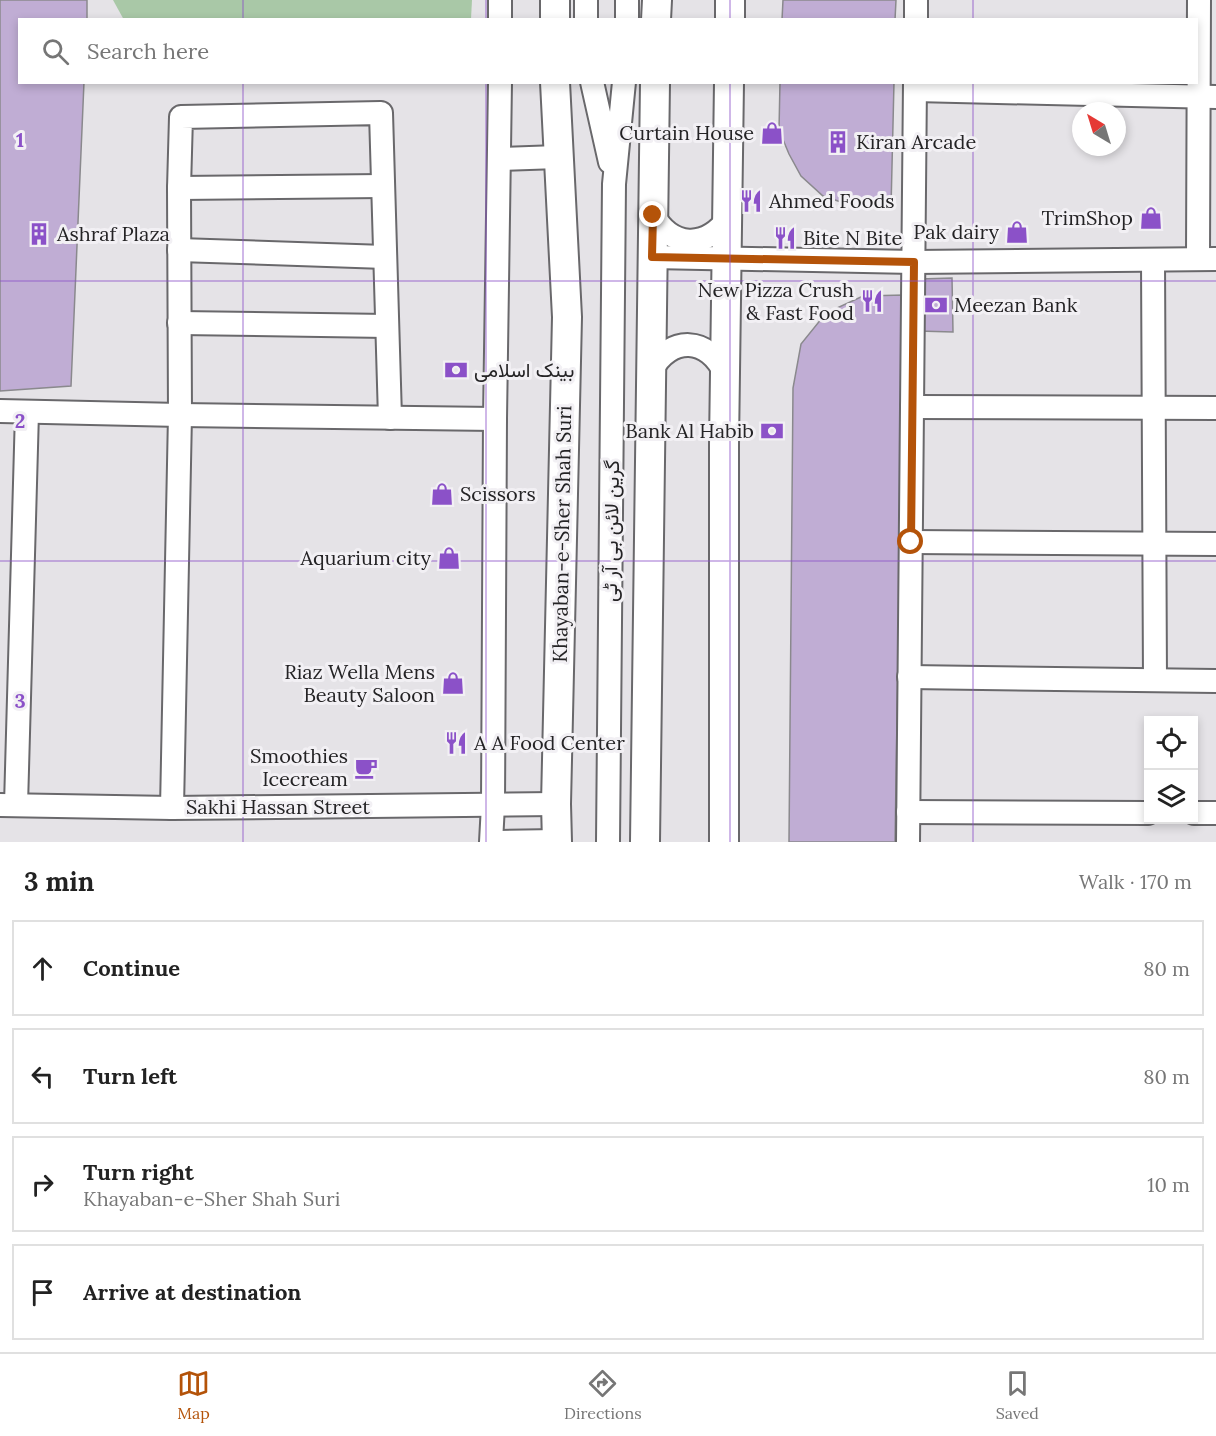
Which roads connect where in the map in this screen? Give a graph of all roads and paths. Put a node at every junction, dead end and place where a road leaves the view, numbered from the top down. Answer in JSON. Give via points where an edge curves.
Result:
{"nodes":[{"id":1,"x":500,"y":0,"type":"edge"},
{"id":2,"x":555,"y":0,"type":"edge"},
{"id":3,"x":586,"y":0,"type":"edge"},
{"id":4,"x":627,"y":0,"type":"edge"},
{"id":5,"x":657,"y":0,"type":"edge"},
{"id":6,"x":730,"y":0,"type":"edge"},
{"id":7,"x":916,"y":0,"type":"edge"},
{"id":8,"x":1199,"y":0,"type":"edge"},
{"id":9,"x":500,"y":18,"type":"edge"},
{"id":10,"x":555,"y":18,"type":"edge"},
{"id":11,"x":586,"y":18,"type":"edge"},
{"id":12,"x":627,"y":18,"type":"edge"},
{"id":13,"x":656,"y":18,"type":"edge"},
{"id":14,"x":730,"y":18,"type":"edge"},
{"id":15,"x":916,"y":18,"type":"edge"},
{"id":16,"x":500,"y":84,"type":"edge"},
{"id":17,"x":555,"y":84,"type":"edge"},
{"id":18,"x":592,"y":84,"type":"edge"},
{"id":19,"x":624,"y":84,"type":"edge"},
{"id":20,"x":655,"y":84,"type":"edge"},
{"id":21,"x":729,"y":84,"type":"edge"},
{"id":22,"x":915,"y":86,"type":"edge"},
{"id":23,"x":1207,"y":97,"type":"edge"},
{"id":24,"x":558,"y":157,"type":"junction"},
{"id":25,"x":500,"y":159,"type":"junction"},
{"id":26,"x":614,"y":184,"type":"junction"},
{"id":27,"x":383,"y":186,"type":"junction"},
{"id":28,"x":179,"y":188,"type":"junction"},
{"id":29,"x":653,"y":215,"type":"junction"},
{"id":30,"x":728,"y":219,"type":"junction"},
{"id":31,"x":179,"y":250,"type":"junction"},
{"id":32,"x":385,"y":257,"type":"junction"},
{"id":33,"x":652,"y":257,"type":"junction"},
{"id":34,"x":1207,"y":259,"type":"edge"},
{"id":35,"x":727,"y":260,"type":"junction"},
{"id":36,"x":1153,"y":260,"type":"junction"},
{"id":37,"x":914,"y":262,"type":"junction"},
{"id":38,"x":179,"y":323,"type":"junction"},
{"id":39,"x":387,"y":326,"type":"junction"},
{"id":40,"x":651,"y":371,"type":"junction"},
{"id":41,"x":725,"y":374,"type":"junction"},
{"id":42,"x":912,"y":407,"type":"junction"},
{"id":43,"x":1154,"y":408,"type":"junction"},
{"id":44,"x":1216,"y":408,"type":"edge"},
{"id":45,"x":0,"y":411,"type":"edge"},
{"id":46,"x":27,"y":412,"type":"junction"},
{"id":47,"x":180,"y":416,"type":"junction"},
{"id":48,"x":390,"y":418,"type":"junction"},
{"id":49,"x":495,"y":419,"type":"junction"},
{"id":50,"x":911,"y":542,"type":"junction"},
{"id":51,"x":1154,"y":544,"type":"junction"},
{"id":52,"x":1216,"y":544,"type":"edge"},
{"id":53,"x":909,"y":677,"type":"junction"},
{"id":54,"x":1155,"y":680,"type":"junction"},
{"id":55,"x":1216,"y":681,"type":"edge"},
{"id":56,"x":556,"y":804,"type":"junction"},
{"id":57,"x":8,"y":805,"type":"edge"},
{"id":58,"x":493,"y":805,"type":"junction"},
{"id":59,"x":172,"y":808,"type":"junction"},
{"id":60,"x":908,"y":812,"type":"junction"},
{"id":61,"x":1144,"y":813,"type":"edge"},
{"id":62,"x":1198,"y":813,"type":"edge"},
{"id":63,"x":1216,"y":813,"type":"edge"},
{"id":64,"x":491,"y":842,"type":"edge"},
{"id":65,"x":499,"y":842,"type":"edge"},
{"id":66,"x":557,"y":842,"type":"edge"},
{"id":67,"x":608,"y":842,"type":"edge"},
{"id":68,"x":645,"y":842,"type":"edge"},
{"id":69,"x":724,"y":842,"type":"edge"},
{"id":70,"x":908,"y":842,"type":"edge"}],
"edges":[{"from":1,"to":9,"type":"street"},
{"from":2,"to":10,"type":"main road"},
{"from":3,"to":11,"type":"street"},
{"from":4,"to":12,"type":"street"},
{"from":5,"to":13,"type":"main road"},
{"from":6,"to":14,"type":"main road"},
{"from":7,"to":15,"type":"street"},
{"from":8,"to":23,"type":"street"},
{"from":16,"to":25,"type":"street"},
{"from":17,"to":24,"type":"main road","name":"Khayaban-e-Sher Shah Suri"},
{"from":18,"to":26,"type":"street","name":"گرین لائن بی آر ٹی"},
{"from":19,"to":26,"type":"street","name":"گرین لائن بی آر ٹی"},
{"from":20,"to":29,"type":"main road"},
{"from":21,"to":30,"type":"main road"},
{"from":22,"to":23,"type":"street"},
{"from":22,"to":37,"type":"street"},
{"from":23,"to":34,"type":"street"},
{"from":24,"to":25,"type":"street"},
{"from":24,"to":56,"type":"main road","name":"Khayaban-e-Sher Shah Suri","via":[[567,317]]},
{"from":25,"to":49,"type":"street"},
{"from":26,"to":67,"type":"street","name":"گرین لائن بی آر ٹی"},
{"from":27,"to":28,"type":"street"},
{"from":27,"to":28,"type":"street","via":[[381,113],[181,117]]},
{"from":27,"to":32,"type":"street"},
{"from":28,"to":31,"type":"street"},
{"from":29,"to":30,"type":"street","via":[[670,235],[696,241],[714,233]]},
{"from":29,"to":33,"type":"main road"},
{"from":30,"to":35,"type":"main road"},
{"from":31,"to":32,"type":"street"},
{"from":31,"to":38,"type":"street"},
{"from":32,"to":39,"type":"street"},
{"from":33,"to":35,"type":"street"},
{"from":33,"to":40,"type":"main road"},
{"from":34,"to":36,"type":"street"},
{"from":35,"to":37,"type":"street"},
{"from":35,"to":41,"type":"main road"},
{"from":36,"to":37,"type":"street"},
{"from":36,"to":43,"type":"street"},
{"from":37,"to":42,"type":"street"},
{"from":38,"to":39,"type":"street"},
{"from":38,"to":47,"type":"street"},
{"from":39,"to":48,"type":"street"},
{"from":40,"to":41,"type":"street","via":[[666,351],[690,345],[712,354]]},
{"from":40,"to":68,"type":"main road"},
{"from":41,"to":69,"type":"main road"},
{"from":42,"to":43,"type":"street"},
{"from":42,"to":50,"type":"street"},
{"from":43,"to":44,"type":"street"},
{"from":43,"to":51,"type":"street"},
{"from":45,"to":46,"type":"street"},
{"from":46,"to":47,"type":"street"},
{"from":46,"to":57,"type":"street"},
{"from":47,"to":48,"type":"street"},
{"from":47,"to":59,"type":"street"},
{"from":48,"to":49,"type":"street"},
{"from":49,"to":58,"type":"street"},
{"from":50,"to":51,"type":"street"},
{"from":50,"to":53,"type":"street"},
{"from":51,"to":52,"type":"street"},
{"from":51,"to":54,"type":"street"},
{"from":53,"to":54,"type":"street"},
{"from":53,"to":60,"type":"street"},
{"from":54,"to":55,"type":"street"},
{"from":56,"to":58,"type":"street","name":"Sakhi Hassan Street"},
{"from":56,"to":66,"type":"main road","name":"Khayaban-e-Sher Shah Suri"},
{"from":57,"to":59,"type":"street","name":"Sakhi Hassan Street"},
{"from":58,"to":59,"type":"street","name":"Sakhi Hassan Street"},
{"from":58,"to":64,"type":"street"},
{"from":60,"to":61,"type":"street"},
{"from":60,"to":70,"type":"street"},
{"from":62,"to":63,"type":"street"},
{"from":65,"to":66,"type":"street"}]}
